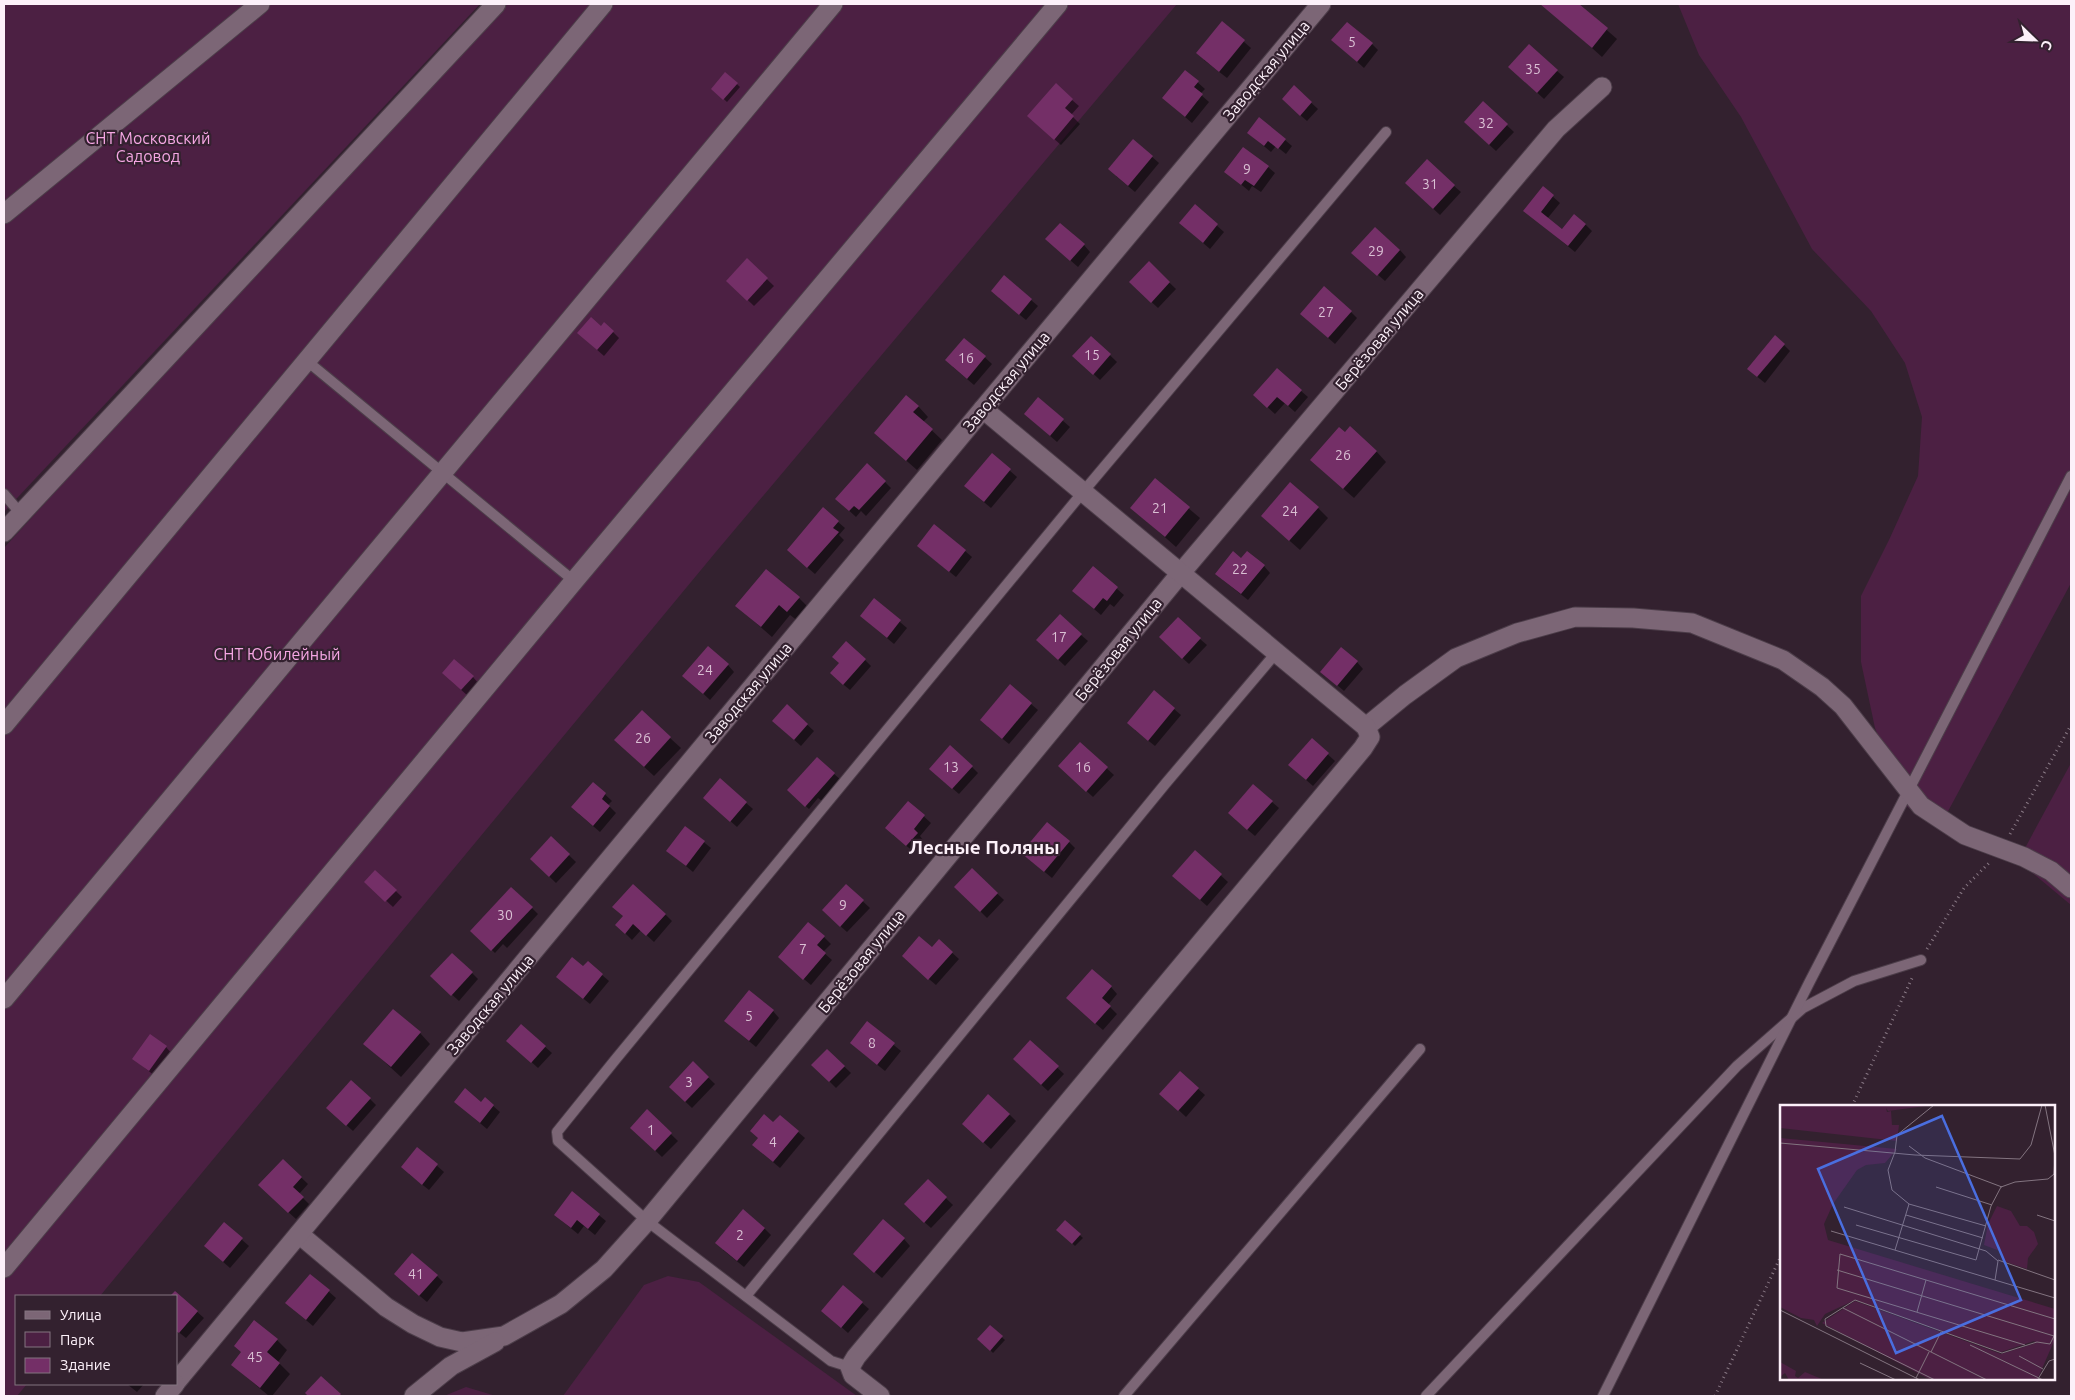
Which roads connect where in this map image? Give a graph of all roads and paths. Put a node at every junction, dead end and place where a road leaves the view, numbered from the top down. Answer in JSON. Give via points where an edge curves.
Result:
{"nodes":[{"id":1,"x":260,"y":4,"type":"edge"},
{"id":2,"x":496,"y":4,"type":"edge"},
{"id":3,"x":603,"y":4,"type":"edge"},
{"id":4,"x":833,"y":4,"type":"edge"},
{"id":5,"x":1058,"y":4,"type":"edge"},
{"id":6,"x":1321,"y":4,"type":"edge"},
{"id":7,"x":1602,"y":87,"type":"dead end"},
{"id":8,"x":1386,"y":132,"type":"dead end"},
{"id":9,"x":4,"y":214,"type":"edge"},
{"id":10,"x":307,"y":361,"type":"junction"},
{"id":11,"x":982,"y":409,"type":"junction"},
{"id":12,"x":441,"y":473,"type":"junction"},
{"id":13,"x":2071,"y":476,"type":"edge"},
{"id":14,"x":1083,"y":492,"type":"junction"},
{"id":15,"x":4,"y":494,"type":"edge"},
{"id":16,"x":20,"y":514,"type":"junction"},
{"id":17,"x":4,"y":532,"type":"edge"},
{"id":18,"x":1180,"y":574,"type":"junction"},
{"id":19,"x":574,"y":581,"type":"junction"},
{"id":20,"x":1276,"y":653,"type":"junction"},
{"id":21,"x":4,"y":725,"type":"edge"},
{"id":22,"x":2071,"y":726,"type":"edge"},
{"id":23,"x":1366,"y":727,"type":"junction"},
{"id":24,"x":1908,"y":790,"type":"junction"},
{"id":25,"x":2002,"y":849,"type":"junction"},
{"id":26,"x":2071,"y":888,"type":"edge"},
{"id":27,"x":1921,"y":960,"type":"dead end"},
{"id":28,"x":4,"y":999,"type":"edge"},
{"id":29,"x":1790,"y":1019,"type":"junction"},
{"id":30,"x":1420,"y":1049,"type":"dead end"},
{"id":31,"x":647,"y":1221,"type":"junction"},
{"id":32,"x":299,"y":1234,"type":"junction"},
{"id":33,"x":1780,"y":1258,"type":"edge"},
{"id":34,"x":4,"y":1268,"type":"edge"},
{"id":35,"x":746,"y":1296,"type":"junction"},
{"id":36,"x":504,"y":1336,"type":"junction"},
{"id":37,"x":850,"y":1367,"type":"junction"},
{"id":38,"x":178,"y":1381,"type":"edge"},
{"id":39,"x":174,"y":1385,"type":"edge"},
{"id":40,"x":164,"y":1396,"type":"edge"},
{"id":41,"x":414,"y":1396,"type":"edge"},
{"id":42,"x":880,"y":1396,"type":"edge"},
{"id":43,"x":1124,"y":1396,"type":"edge"},
{"id":44,"x":1426,"y":1396,"type":"edge"},
{"id":45,"x":1603,"y":1396,"type":"edge"},
{"id":46,"x":1715,"y":1396,"type":"edge"}],
"edges":[{"from":1,"to":9,"type":"street"},
{"from":2,"to":16,"type":"street"},
{"from":3,"to":10,"type":"street"},
{"from":4,"to":12,"type":"street"},
{"from":5,"to":19,"type":"street"},
{"from":6,"to":11,"type":"street","name":"Заводская улица"},
{"from":7,"to":18,"type":"street","name":"Берёзовая улица","via":[[1556,129]]},
{"from":8,"to":14,"type":"lane"},
{"from":10,"to":12,"type":"lane"},
{"from":10,"to":21,"type":"street"},
{"from":11,"to":14,"type":"street"},
{"from":11,"to":32,"type":"street","name":"Заводская улица"},
{"from":12,"to":19,"type":"lane"},
{"from":12,"to":28,"type":"street"},
{"from":13,"to":24,"type":"lane"},
{"from":14,"to":18,"type":"street"},
{"from":14,"to":31,"type":"lane","via":[[557,1132],[558,1141]]},
{"from":15,"to":16,"type":"lane"},
{"from":16,"to":17,"type":"street"},
{"from":18,"to":20,"type":"street"},
{"from":18,"to":31,"type":"street","name":"Берёзовая улица"},
{"from":19,"to":34,"type":"street"},
{"from":20,"to":23,"type":"street"},
{"from":20,"to":35,"type":"lane"},
{"from":22,"to":25,"type":"path"},
{"from":23,"to":24,"type":"street","via":[[1456,658],[1517,633],[1575,617],[1692,623],[1783,660],[1822,687],[1843,706]]},
{"from":23,"to":37,"type":"street","via":[[1370,736],[1362,748]]},
{"from":24,"to":25,"type":"street","via":[[1921,806],[1965,835]]},
{"from":24,"to":29,"type":"lane"},
{"from":25,"to":26,"type":"street","via":[[2051,871]]},
{"from":27,"to":29,"type":"lane","via":[[1854,981],[1803,1008]]},
{"from":29,"to":44,"type":"lane","via":[[1737,1066]]},
{"from":29,"to":45,"type":"lane"},
{"from":30,"to":43,"type":"lane"},
{"from":31,"to":35,"type":"lane"},
{"from":31,"to":36,"type":"street","name":"Берёзовая улица","via":[[604,1269],[561,1304]]},
{"from":32,"to":36,"type":"street","via":[[386,1306],[413,1324],[440,1337],[462,1342]]},
{"from":32,"to":38,"type":"street","name":"Заводская улица"},
{"from":33,"to":46,"type":"path"},
{"from":35,"to":37,"type":"lane","via":[[831,1361]]},
{"from":36,"to":41,"type":"street","name":"Берёзовая улица","via":[[451,1366]]},
{"from":37,"to":42,"type":"street","via":[[853,1375]]},
{"from":39,"to":40,"type":"street","name":"Заводская улица"}]}
